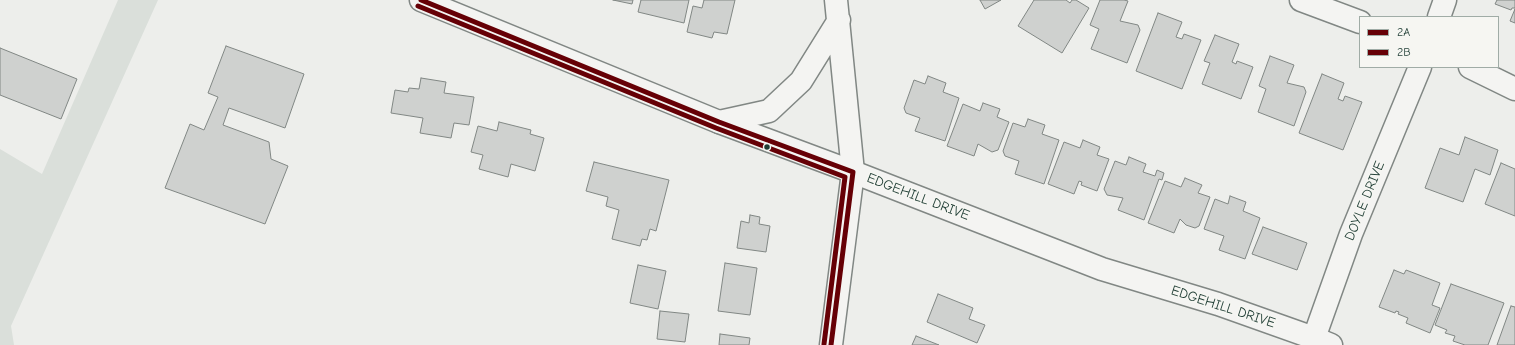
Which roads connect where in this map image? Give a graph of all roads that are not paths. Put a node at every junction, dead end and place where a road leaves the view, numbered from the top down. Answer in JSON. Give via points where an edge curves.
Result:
{"nodes":[{"id":1,"x":421,"y":0,"type":"edge"},
{"id":2,"x":1301,"y":0,"type":"edge"},
{"id":3,"x":1445,"y":0,"type":"edge"},
{"id":4,"x":838,"y":10,"type":"edge"},
{"id":5,"x":1439,"y":16,"type":"edge"},
{"id":6,"x":1359,"y":22,"type":"edge"},
{"id":7,"x":1420,"y":68,"type":"edge"},
{"id":8,"x":1472,"y":68,"type":"edge"},
{"id":9,"x":1515,"y":89,"type":"edge"},
{"id":10,"x":720,"y":122,"type":"junction"},
{"id":11,"x":853,"y":172,"type":"junction"},
{"id":12,"x":1323,"y":341,"type":"edge"},
{"id":13,"x":831,"y":345,"type":"edge"}],
"edges":[{"from":1,"to":10,"type":"street","name":"EDGEHILL DRIVE"},
{"from":2,"to":6,"type":"street"},
{"from":3,"to":5,"type":"street"},
{"from":4,"to":10,"type":"street","via":[[800,82],[769,111]]},
{"from":4,"to":11,"type":"street"},
{"from":7,"to":12,"type":"street","name":"DOYLE DRIVE","via":[[1351,234]]},
{"from":8,"to":9,"type":"street"},
{"from":10,"to":11,"type":"street","name":"EDGEHILL DRIVE"},
{"from":11,"to":12,"type":"street","name":"EDGEHILL DRIVE","via":[[1102,269],[1218,304]]},
{"from":11,"to":13,"type":"street"}]}
